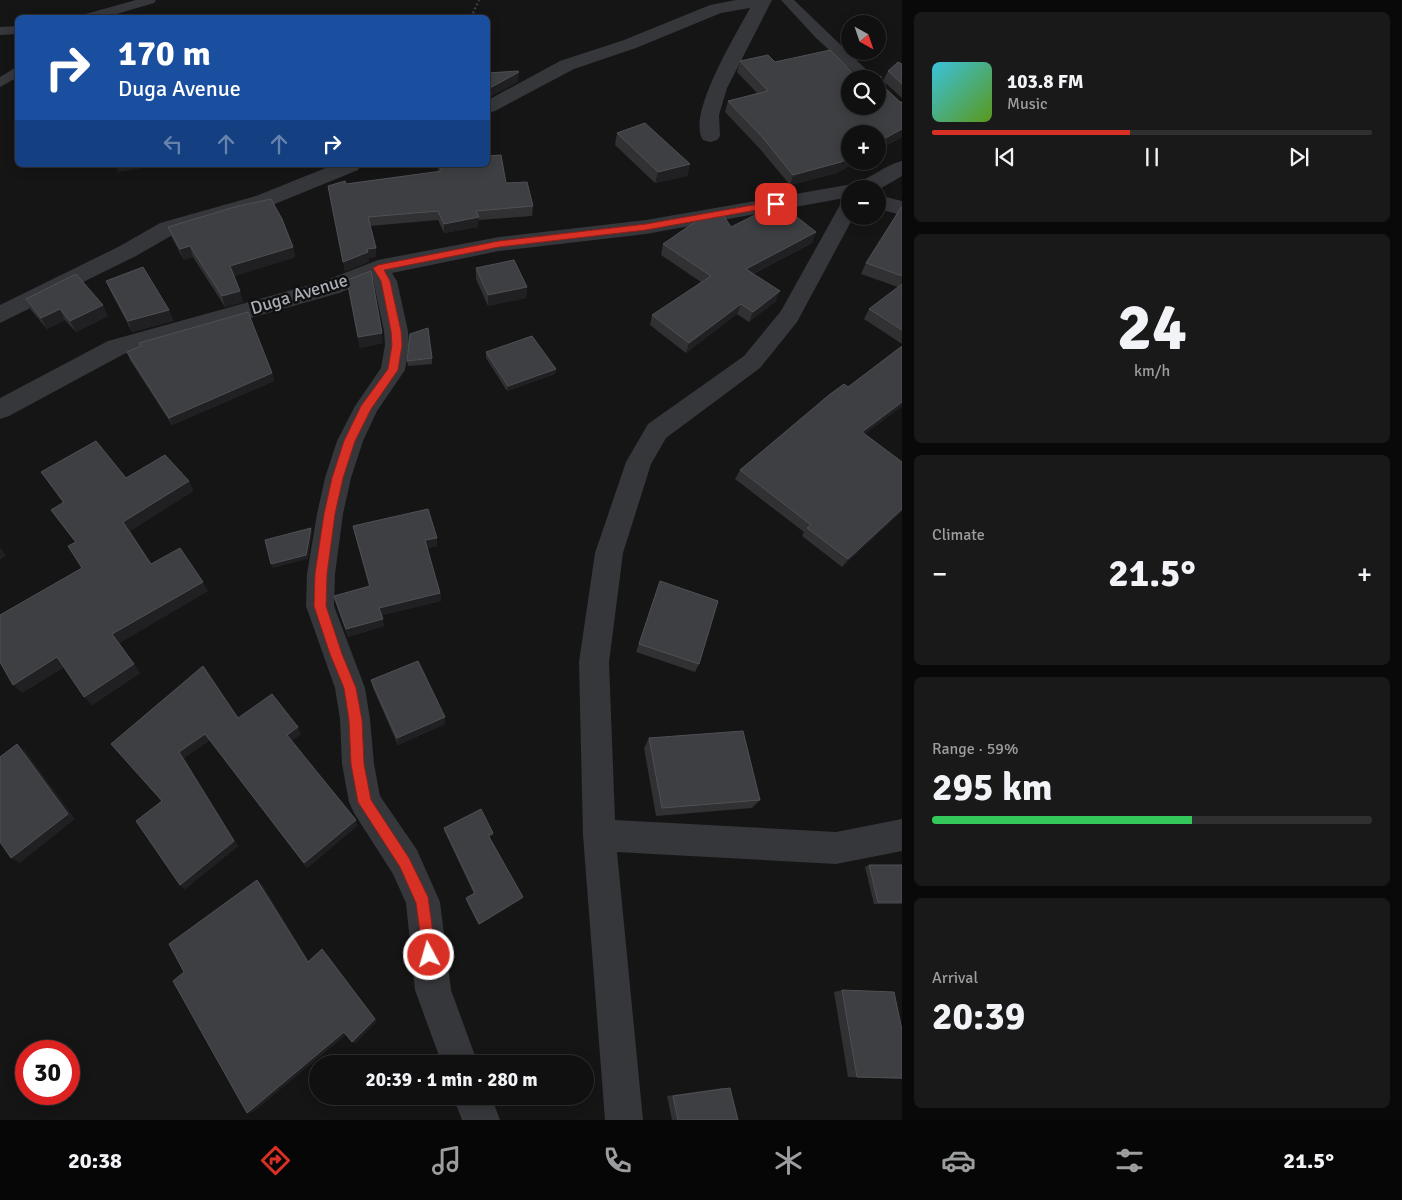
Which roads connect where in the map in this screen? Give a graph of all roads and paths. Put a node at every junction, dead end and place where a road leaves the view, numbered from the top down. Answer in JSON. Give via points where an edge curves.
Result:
{"nodes":[{"id":1,"x":150,"y":0,"type":"edge"},
{"id":2,"x":479,"y":0,"type":"edge"},
{"id":3,"x":763,"y":0,"type":"edge"},
{"id":4,"x":787,"y":0,"type":"edge"},
{"id":5,"x":98,"y":15,"type":"edge"},
{"id":6,"x":470,"y":15,"type":"edge"},
{"id":7,"x":15,"y":30,"type":"edge"},
{"id":8,"x":0,"y":31,"type":"edge"},
{"id":9,"x":859,"y":70,"type":"edge"},
{"id":10,"x":15,"y":72,"type":"edge"},
{"id":11,"x":0,"y":83,"type":"edge"},
{"id":12,"x":490,"y":106,"type":"edge"},
{"id":13,"x":710,"y":136,"type":"dead end"},
{"id":14,"x":346,"y":167,"type":"edge"},
{"id":15,"x":902,"y":167,"type":"edge"},
{"id":16,"x":883,"y":180,"type":"edge"},
{"id":17,"x":841,"y":197,"type":"edge"},
{"id":18,"x":886,"y":202,"type":"edge"},
{"id":19,"x":902,"y":208,"type":"edge"},
{"id":20,"x":844,"y":225,"type":"edge"},
{"id":21,"x":378,"y":268,"type":"junction"},
{"id":22,"x":0,"y":315,"type":"edge"},
{"id":23,"x":0,"y":409,"type":"edge"},
{"id":24,"x":599,"y":835,"type":"junction"},
{"id":25,"x":902,"y":835,"type":"edge"},
{"id":26,"x":457,"y":1055,"type":"edge"},
{"id":27,"x":475,"y":1105,"type":"edge"},
{"id":28,"x":481,"y":1120,"type":"edge"},
{"id":29,"x":624,"y":1120,"type":"edge"}],
"edges":[{"from":1,"to":5,"type":"lane"},
{"from":2,"to":6,"type":"path"},
{"from":3,"to":12,"type":"street","via":[[716,9],[630,44],[567,64]]},
{"from":3,"to":13,"type":"street","via":[[718,88],[709,115]]},
{"from":4,"to":9,"type":"lane"},
{"from":7,"to":8,"type":"lane"},
{"from":10,"to":11,"type":"lane"},
{"from":14,"to":22,"type":"street","via":[[263,201],[168,228]]},
{"from":15,"to":16,"type":"street","name":"Duga Avenue"},
{"from":17,"to":21,"type":"street","name":"Duga Avenue","via":[[646,227],[499,244]]},
{"from":18,"to":19,"type":"street"},
{"from":20,"to":24,"type":"street","via":[[790,316],[752,362],[657,431],[639,462],[609,553],[594,662]]},
{"from":21,"to":23,"type":"street","name":"Duga Avenue","via":[[331,287],[116,347]]},
{"from":21,"to":26,"type":"street","via":[[386,281],[396,331],[393,370],[366,406],[338,478],[321,574],[320,606],[350,688],[365,802],[405,862],[423,902],[433,990]]},
{"from":24,"to":25,"type":"street","via":[[836,848]]},
{"from":24,"to":29,"type":"street"},
{"from":27,"to":28,"type":"street"}]}
